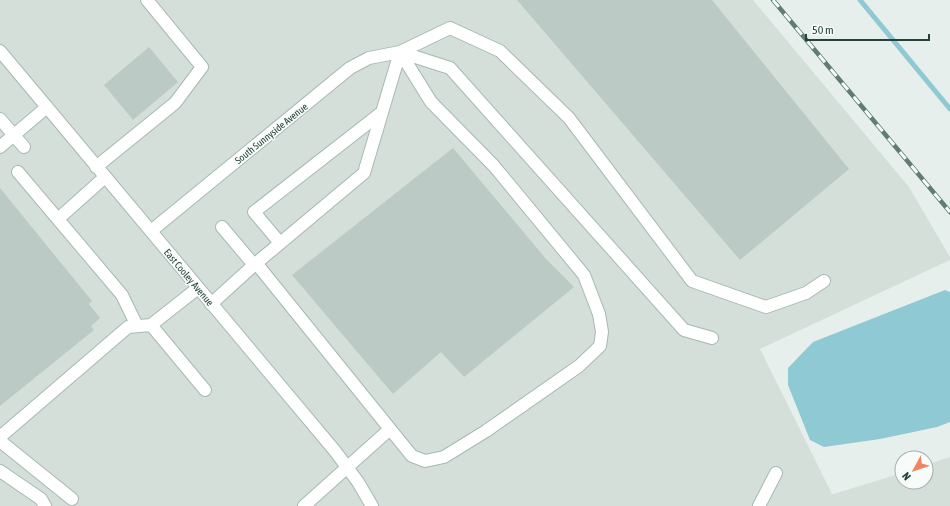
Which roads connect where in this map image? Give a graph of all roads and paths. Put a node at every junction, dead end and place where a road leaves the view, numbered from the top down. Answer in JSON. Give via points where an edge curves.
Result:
{"nodes":[{"id":1,"x":147,"y":0,"type":"edge"},
{"id":2,"x":0,"y":51,"type":"edge"},
{"id":3,"x":400,"y":52,"type":"junction"},
{"id":4,"x":47,"y":107,"type":"junction"},
{"id":5,"x":381,"y":113,"type":"junction"},
{"id":6,"x":0,"y":119,"type":"edge"},
{"id":7,"x":14,"y":135,"type":"junction"},
{"id":8,"x":0,"y":147,"type":"edge"},
{"id":9,"x":24,"y":147,"type":"dead end"},
{"id":10,"x":96,"y":167,"type":"junction"},
{"id":11,"x":18,"y":172,"type":"dead end"},
{"id":12,"x":105,"y":177,"type":"junction"},
{"id":13,"x":58,"y":219,"type":"junction"},
{"id":14,"x":222,"y":228,"type":"dead end"},
{"id":15,"x":151,"y":231,"type":"junction"},
{"id":16,"x":280,"y":243,"type":"junction"},
{"id":17,"x":255,"y":264,"type":"junction"},
{"id":18,"x":824,"y":281,"type":"dead end"},
{"id":19,"x":198,"y":288,"type":"junction"},
{"id":20,"x":212,"y":304,"type":"junction"},
{"id":21,"x":151,"y":325,"type":"junction"},
{"id":22,"x":137,"y":326,"type":"junction"},
{"id":23,"x":712,"y":338,"type":"dead end"},
{"id":24,"x":205,"y":390,"type":"dead end"},
{"id":25,"x":390,"y":429,"type":"junction"},
{"id":26,"x":0,"y":437,"type":"edge"},
{"id":27,"x":0,"y":441,"type":"edge"},
{"id":28,"x":347,"y":468,"type":"junction"},
{"id":29,"x":0,"y":471,"type":"edge"},
{"id":30,"x":776,"y":473,"type":"dead end"},
{"id":31,"x":72,"y":499,"type":"dead end"},
{"id":32,"x":45,"y":506,"type":"edge"},
{"id":33,"x":304,"y":506,"type":"edge"},
{"id":34,"x":372,"y":506,"type":"edge"},
{"id":35,"x":759,"y":506,"type":"edge"}],
"edges":[{"from":1,"to":10,"type":"street","via":[[202,67],[175,103]]},
{"from":2,"to":4,"type":"street","name":"East Cooley Avenue"},
{"from":3,"to":5,"type":"street"},
{"from":3,"to":15,"type":"street","name":"South Sunnyside Avenue","via":[[369,58],[350,68]]},
{"from":3,"to":18,"type":"street","via":[[450,28],[500,51],[569,118],[692,281],[766,307],[806,293]]},
{"from":3,"to":23,"type":"street","via":[[450,68],[684,330]]},
{"from":3,"to":25,"type":"street","via":[[431,102],[494,166],[584,274],[599,314],[602,332],[600,346],[579,366],[444,457],[426,461],[412,456]]},
{"from":4,"to":7,"type":"street"},
{"from":4,"to":10,"type":"street","name":"East Cooley Avenue"},
{"from":5,"to":16,"type":"street","via":[[364,173]]},
{"from":5,"to":16,"type":"street","via":[[254,212]]},
{"from":6,"to":7,"type":"street"},
{"from":7,"to":8,"type":"street"},
{"from":7,"to":9,"type":"street"},
{"from":10,"to":12,"type":"street","name":"East Cooley Avenue"},
{"from":11,"to":13,"type":"street"},
{"from":12,"to":13,"type":"street"},
{"from":12,"to":15,"type":"street","name":"East Cooley Avenue"},
{"from":13,"to":22,"type":"street","via":[[122,295]]},
{"from":14,"to":17,"type":"street"},
{"from":15,"to":19,"type":"street","name":"East Cooley Avenue"},
{"from":16,"to":17,"type":"street"},
{"from":17,"to":20,"type":"street"},
{"from":17,"to":25,"type":"street"},
{"from":19,"to":20,"type":"street","name":"East Cooley Avenue"},
{"from":19,"to":21,"type":"street"},
{"from":20,"to":28,"type":"street","name":"East Cooley Avenue"},
{"from":21,"to":22,"type":"street"},
{"from":21,"to":24,"type":"street"},
{"from":22,"to":26,"type":"street","via":[[128,327]]},
{"from":25,"to":28,"type":"street"},
{"from":27,"to":31,"type":"street"},
{"from":28,"to":33,"type":"street"},
{"from":28,"to":34,"type":"street","name":"East Cooley Avenue"},
{"from":29,"to":32,"type":"street","via":[[41,498]]},
{"from":30,"to":35,"type":"street"}]}
